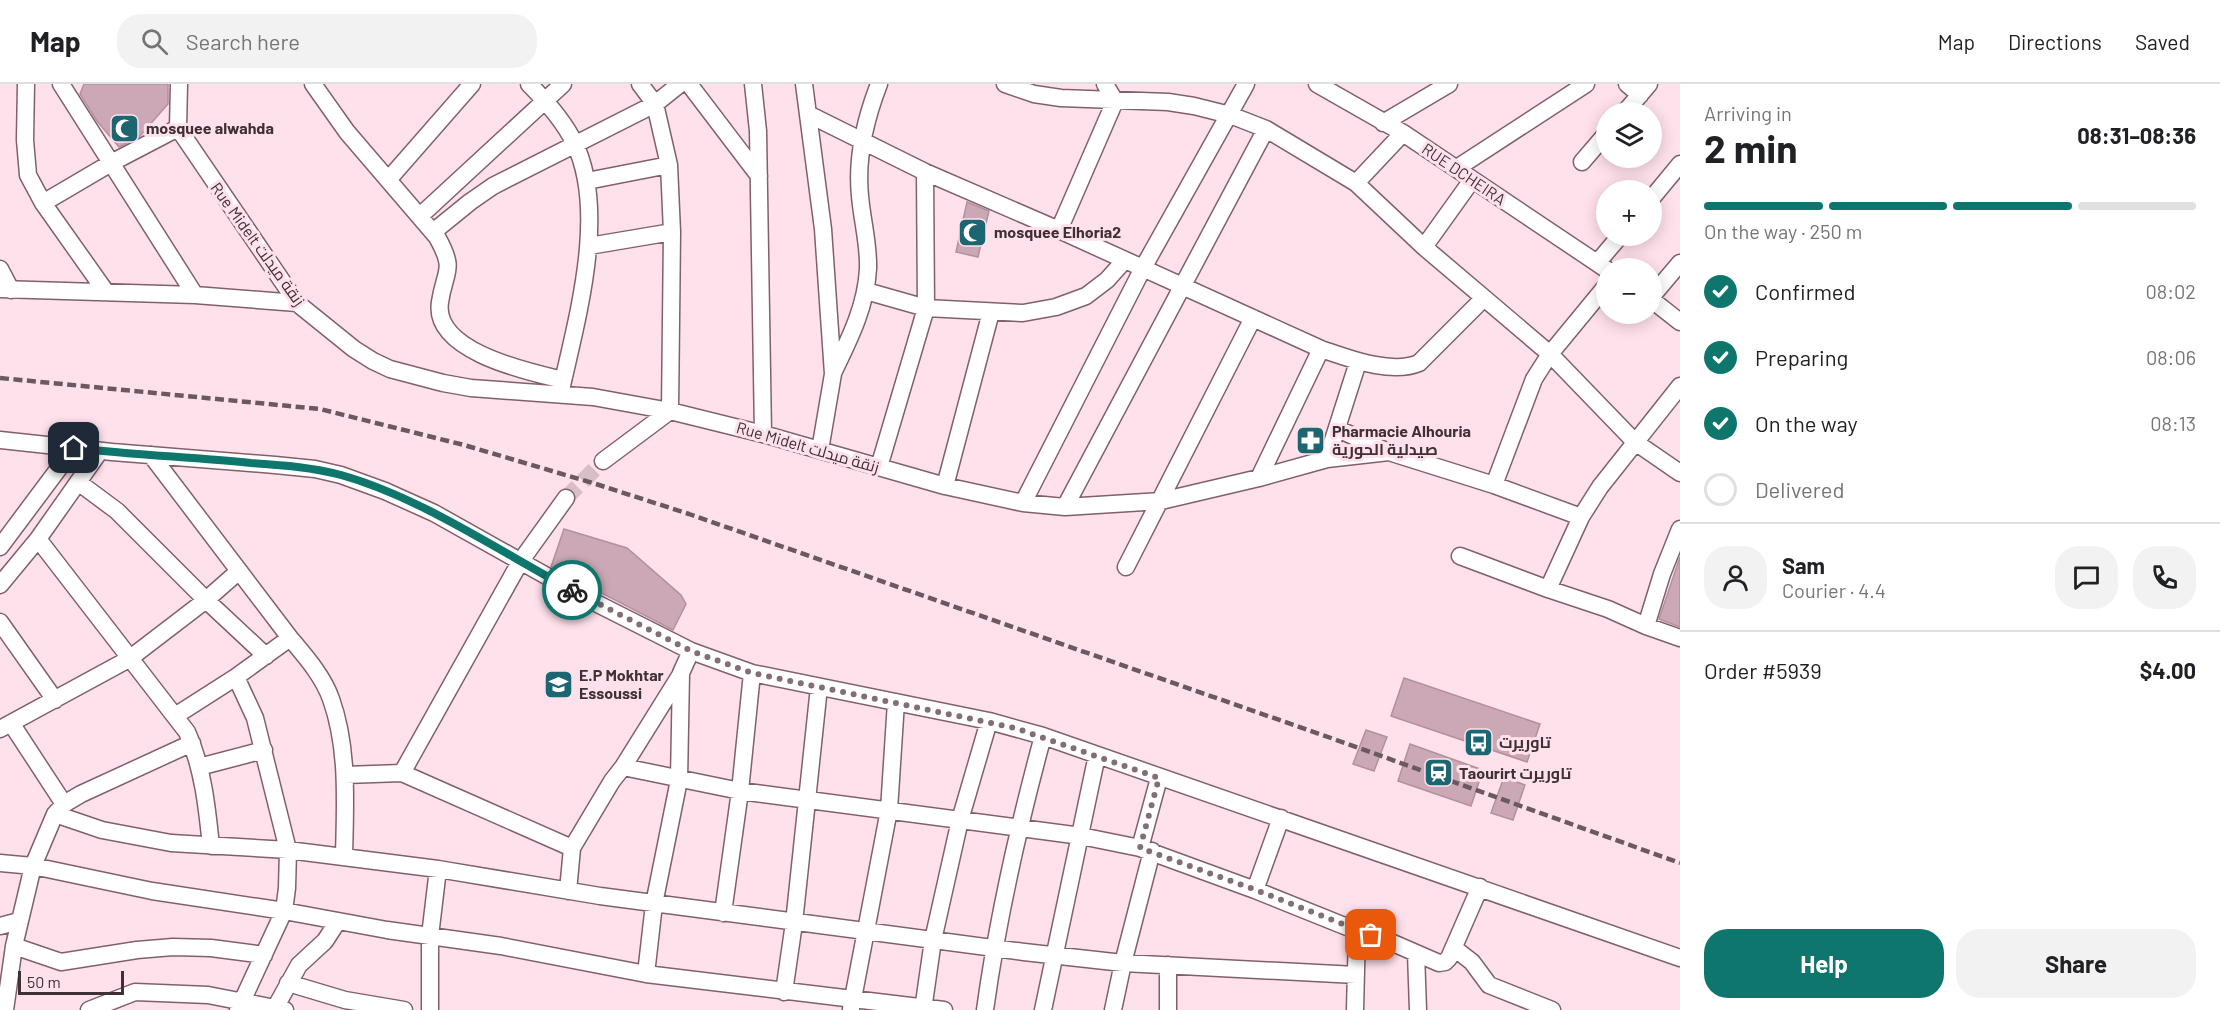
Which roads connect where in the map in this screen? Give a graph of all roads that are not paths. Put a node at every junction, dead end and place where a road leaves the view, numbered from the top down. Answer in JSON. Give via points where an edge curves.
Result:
{"nodes":[{"id":1,"x":26,"y":84,"type":"edge"},
{"id":2,"x":61,"y":84,"type":"edge"},
{"id":3,"x":179,"y":84,"type":"edge"},
{"id":4,"x":313,"y":84,"type":"edge"},
{"id":5,"x":472,"y":84,"type":"edge"},
{"id":6,"x":529,"y":84,"type":"edge"},
{"id":7,"x":563,"y":84,"type":"edge"},
{"id":8,"x":640,"y":84,"type":"edge"},
{"id":9,"x":680,"y":84,"type":"edge"},
{"id":10,"x":689,"y":84,"type":"edge"},
{"id":11,"x":753,"y":84,"type":"edge"},
{"id":12,"x":804,"y":84,"type":"edge"},
{"id":13,"x":879,"y":84,"type":"edge"},
{"id":14,"x":1005,"y":84,"type":"edge"},
{"id":15,"x":1105,"y":84,"type":"edge"},
{"id":16,"x":1246,"y":84,"type":"edge"},
{"id":17,"x":1317,"y":84,"type":"edge"},
{"id":18,"x":1449,"y":84,"type":"edge"},
{"id":19,"x":1586,"y":84,"type":"edge"},
{"id":20,"x":1627,"y":84,"type":"edge"},
{"id":21,"x":1567,"y":89,"type":"edge"},
{"id":22,"x":1645,"y":90,"type":"edge"},
{"id":23,"x":546,"y":100,"type":"junction"},
{"id":24,"x":1115,"y":101,"type":"junction"},
{"id":25,"x":1634,"y":102,"type":"edge"},
{"id":26,"x":655,"y":104,"type":"junction"},
{"id":27,"x":808,"y":114,"type":"junction"},
{"id":28,"x":1230,"y":115,"type":"junction"},
{"id":29,"x":1383,"y":123,"type":"junction"},
{"id":30,"x":178,"y":128,"type":"junction"},
{"id":31,"x":1266,"y":129,"type":"junction"},
{"id":32,"x":1403,"y":134,"type":"junction"},
{"id":33,"x":861,"y":142,"type":"junction"},
{"id":34,"x":574,"y":143,"type":"junction"},
{"id":35,"x":1596,"y":146,"type":"edge"},
{"id":36,"x":1582,"y":162,"type":"dead end"},
{"id":37,"x":111,"y":164,"type":"junction"},
{"id":38,"x":1680,"y":164,"type":"edge"},
{"id":39,"x":669,"y":165,"type":"junction"},
{"id":40,"x":1457,"y":168,"type":"junction"},
{"id":41,"x":925,"y":172,"type":"junction"},
{"id":42,"x":759,"y":176,"type":"junction"},
{"id":43,"x":388,"y":180,"type":"junction"},
{"id":44,"x":1472,"y":180,"type":"junction"},
{"id":45,"x":586,"y":181,"type":"junction"},
{"id":46,"x":1356,"y":183,"type":"junction"},
{"id":47,"x":1662,"y":186,"type":"edge"},
{"id":48,"x":43,"y":203,"type":"junction"},
{"id":49,"x":420,"y":216,"type":"junction"},
{"id":50,"x":1059,"y":230,"type":"junction"},
{"id":51,"x":433,"y":232,"type":"junction"},
{"id":52,"x":672,"y":232,"type":"junction"},
{"id":53,"x":589,"y":246,"type":"junction"},
{"id":54,"x":1424,"y":248,"type":"junction"},
{"id":55,"x":1125,"y":260,"type":"junction"},
{"id":56,"x":1596,"y":262,"type":"edge"},
{"id":57,"x":1680,"y":263,"type":"edge"},
{"id":58,"x":1143,"y":268,"type":"junction"},
{"id":59,"x":0,"y":269,"type":"edge"},
{"id":60,"x":1182,"y":286,"type":"junction"},
{"id":61,"x":1662,"y":286,"type":"edge"},
{"id":62,"x":6,"y":290,"type":"edge"},
{"id":63,"x":866,"y":291,"type":"junction"},
{"id":64,"x":106,"y":292,"type":"junction"},
{"id":65,"x":195,"y":295,"type":"junction"},
{"id":66,"x":1484,"y":298,"type":"junction"},
{"id":67,"x":1596,"y":298,"type":"edge"},
{"id":68,"x":297,"y":303,"type":"junction"},
{"id":69,"x":1662,"y":307,"type":"edge"},
{"id":70,"x":926,"y":308,"type":"junction"},
{"id":71,"x":991,"y":312,"type":"junction"},
{"id":72,"x":1253,"y":318,"type":"junction"},
{"id":73,"x":1680,"y":322,"type":"edge"},
{"id":74,"x":1321,"y":349,"type":"junction"},
{"id":75,"x":1550,"y":354,"type":"junction"},
{"id":76,"x":1358,"y":362,"type":"junction"},
{"id":77,"x":833,"y":374,"type":"junction"},
{"id":78,"x":1680,"y":386,"type":"edge"},
{"id":79,"x":562,"y":387,"type":"junction"},
{"id":80,"x":670,"y":411,"type":"junction"},
{"id":81,"x":1338,"y":429,"type":"junction"},
{"id":82,"x":763,"y":434,"type":"junction"},
{"id":83,"x":0,"y":440,"type":"edge"},
{"id":84,"x":1635,"y":442,"type":"junction"},
{"id":85,"x":74,"y":448,"type":"junction"},
{"id":86,"x":820,"y":450,"type":"junction"},
{"id":87,"x":100,"y":451,"type":"junction"},
{"id":88,"x":1389,"y":452,"type":"junction"},
{"id":89,"x":151,"y":455,"type":"junction"},
{"id":90,"x":1327,"y":459,"type":"junction"},
{"id":91,"x":603,"y":462,"type":"tunnel mouth"},
{"id":92,"x":879,"y":467,"type":"junction"},
{"id":93,"x":1680,"y":473,"type":"edge"},
{"id":94,"x":1259,"y":478,"type":"junction"},
{"id":95,"x":78,"y":482,"type":"junction"},
{"id":96,"x":1494,"y":485,"type":"junction"},
{"id":97,"x":945,"y":486,"type":"junction"},
{"id":98,"x":566,"y":498,"type":"tunnel mouth"},
{"id":99,"x":1161,"y":501,"type":"junction"},
{"id":100,"x":1023,"y":502,"type":"junction"},
{"id":101,"x":1065,"y":507,"type":"junction"},
{"id":102,"x":1581,"y":517,"type":"junction"},
{"id":103,"x":1680,"y":529,"type":"edge"},
{"id":104,"x":38,"y":539,"type":"junction"},
{"id":105,"x":0,"y":547,"type":"edge"},
{"id":106,"x":1460,"y":556,"type":"dead end"},
{"id":107,"x":520,"y":562,"type":"junction"},
{"id":108,"x":1126,"y":567,"type":"dead end"},
{"id":109,"x":239,"y":570,"type":"junction"},
{"id":110,"x":0,"y":585,"type":"edge"},
{"id":111,"x":1548,"y":589,"type":"junction"},
{"id":112,"x":206,"y":600,"type":"junction"},
{"id":113,"x":0,"y":622,"type":"edge"},
{"id":114,"x":1646,"y":626,"type":"junction"},
{"id":115,"x":290,"y":638,"type":"junction"},
{"id":116,"x":1680,"y":638,"type":"edge"},
{"id":117,"x":691,"y":651,"type":"junction"},
{"id":118,"x":266,"y":656,"type":"junction"},
{"id":119,"x":129,"y":659,"type":"junction"},
{"id":120,"x":681,"y":673,"type":"junction"},
{"id":121,"x":752,"y":673,"type":"junction"},
{"id":122,"x":236,"y":677,"type":"junction"},
{"id":123,"x":819,"y":687,"type":"junction"},
{"id":124,"x":55,"y":700,"type":"junction"},
{"id":125,"x":896,"y":702,"type":"junction"},
{"id":126,"x":176,"y":716,"type":"junction"},
{"id":127,"x":989,"y":721,"type":"junction"},
{"id":128,"x":5,"y":726,"type":"edge"},
{"id":129,"x":1043,"y":736,"type":"junction"},
{"id":130,"x":192,"y":744,"type":"junction"},
{"id":131,"x":264,"y":750,"type":"junction"},
{"id":132,"x":1097,"y":755,"type":"junction"},
{"id":133,"x":200,"y":767,"type":"junction"},
{"id":134,"x":622,"y":767,"type":"junction"},
{"id":135,"x":402,"y":773,"type":"junction"},
{"id":136,"x":345,"y":775,"type":"junction"},
{"id":137,"x":1159,"y":778,"type":"junction"},
{"id":138,"x":679,"y":780,"type":"junction"},
{"id":139,"x":740,"y":791,"type":"junction"},
{"id":140,"x":808,"y":799,"type":"junction"},
{"id":141,"x":59,"y":809,"type":"junction"},
{"id":142,"x":889,"y":810,"type":"junction"},
{"id":143,"x":1281,"y":818,"type":"junction"},
{"id":144,"x":960,"y":820,"type":"junction"},
{"id":145,"x":1018,"y":828,"type":"junction"},
{"id":146,"x":1081,"y":836,"type":"junction"},
{"id":147,"x":211,"y":846,"type":"junction"},
{"id":148,"x":572,"y":849,"type":"junction"},
{"id":149,"x":288,"y":850,"type":"junction"},
{"id":150,"x":1146,"y":850,"type":"junction"},
{"id":151,"x":344,"y":857,"type":"junction"},
{"id":152,"x":0,"y":864,"type":"edge"},
{"id":153,"x":33,"y":866,"type":"junction"},
{"id":154,"x":438,"y":869,"type":"junction"},
{"id":155,"x":1480,"y":887,"type":"junction"},
{"id":156,"x":1256,"y":890,"type":"junction"},
{"id":157,"x":568,"y":891,"type":"junction"},
{"id":158,"x":654,"y":904,"type":"junction"},
{"id":159,"x":284,"y":911,"type":"junction"},
{"id":160,"x":723,"y":913,"type":"junction"},
{"id":161,"x":19,"y":921,"type":"junction"},
{"id":162,"x":338,"y":921,"type":"junction"},
{"id":163,"x":794,"y":923,"type":"junction"},
{"id":164,"x":0,"y":926,"type":"edge"},
{"id":165,"x":865,"y":930,"type":"junction"},
{"id":166,"x":1357,"y":931,"type":"junction"},
{"id":167,"x":430,"y":936,"type":"junction"},
{"id":168,"x":933,"y":940,"type":"junction"},
{"id":169,"x":14,"y":946,"type":"junction"},
{"id":170,"x":994,"y":948,"type":"junction"},
{"id":171,"x":1454,"y":948,"type":"junction"},
{"id":172,"x":1416,"y":953,"type":"junction"},
{"id":173,"x":264,"y":955,"type":"junction"},
{"id":174,"x":1056,"y":955,"type":"junction"},
{"id":175,"x":1680,"y":958,"type":"edge"},
{"id":176,"x":1123,"y":963,"type":"junction"},
{"id":177,"x":1168,"y":965,"type":"junction"},
{"id":178,"x":646,"y":974,"type":"junction"},
{"id":179,"x":1356,"y":975,"type":"junction"},
{"id":180,"x":288,"y":983,"type":"junction"},
{"id":181,"x":784,"y":992,"type":"junction"},
{"id":182,"x":852,"y":1004,"type":"edge"},
{"id":183,"x":240,"y":1006,"type":"edge"},
{"id":184,"x":3,"y":1008,"type":"edge"},
{"id":185,"x":381,"y":1008,"type":"edge"},
{"id":186,"x":278,"y":1009,"type":"edge"},
{"id":187,"x":923,"y":1009,"type":"edge"},
{"id":188,"x":88,"y":1010,"type":"edge"},
{"id":189,"x":404,"y":1010,"type":"edge"},
{"id":190,"x":430,"y":1010,"type":"edge"},
{"id":191,"x":944,"y":1010,"type":"edge"},
{"id":192,"x":985,"y":1010,"type":"edge"},
{"id":193,"x":1043,"y":1010,"type":"edge"},
{"id":194,"x":1113,"y":1010,"type":"edge"},
{"id":195,"x":1168,"y":1010,"type":"edge"},
{"id":196,"x":1355,"y":1010,"type":"edge"},
{"id":197,"x":1418,"y":1010,"type":"edge"},
{"id":198,"x":1552,"y":1010,"type":"edge"}],
"edges":[{"from":1,"to":48,"type":"street","via":[[26,162],[28,175]]},
{"from":2,"to":37,"type":"street"},
{"from":3,"to":30,"type":"street"},
{"from":4,"to":43,"type":"street"},
{"from":5,"to":43,"type":"street"},
{"from":6,"to":23,"type":"street"},
{"from":7,"to":23,"type":"street"},
{"from":8,"to":26,"type":"street"},
{"from":9,"to":26,"type":"street"},
{"from":10,"to":42,"type":"street"},
{"from":11,"to":42,"type":"street"},
{"from":12,"to":27,"type":"street"},
{"from":13,"to":33,"type":"street"},
{"from":14,"to":24,"type":"street","via":[[1043,96]]},
{"from":15,"to":24,"type":"street"},
{"from":16,"to":28,"type":"street"},
{"from":17,"to":29,"type":"street","name":"RUE DCHEIRA"},
{"from":18,"to":29,"type":"street"},
{"from":19,"to":21,"type":"street"},
{"from":20,"to":22,"type":"street"},
{"from":21,"to":40,"type":"street"},
{"from":22,"to":25,"type":"street"},
{"from":23,"to":34,"type":"street"},
{"from":23,"to":49,"type":"street"},
{"from":24,"to":28,"type":"street","via":[[1168,102]]},
{"from":24,"to":50,"type":"street"},
{"from":26,"to":34,"type":"street"},
{"from":26,"to":39,"type":"street"},
{"from":27,"to":33,"type":"street"},
{"from":27,"to":77,"type":"street","via":[[823,229]]},
{"from":28,"to":31,"type":"street"},
{"from":28,"to":58,"type":"street"},
{"from":29,"to":32,"type":"street","name":"RUE DCHEIRA"},
{"from":30,"to":37,"type":"street"},
{"from":30,"to":68,"type":"street","name":"Rue Midelt زنقة ميدلت"},
{"from":31,"to":46,"type":"street"},
{"from":31,"to":60,"type":"street"},
{"from":32,"to":40,"type":"street","name":"RUE DCHEIRA"},
{"from":32,"to":46,"type":"street"},
{"from":33,"to":41,"type":"street"},
{"from":33,"to":63,"type":"street"},
{"from":34,"to":45,"type":"street"},
{"from":34,"to":51,"type":"street","via":[[493,186]]},
{"from":35,"to":36,"type":"street"},
{"from":37,"to":48,"type":"street"},
{"from":37,"to":65,"type":"street"},
{"from":38,"to":47,"type":"street"},
{"from":39,"to":45,"type":"street"},
{"from":39,"to":52,"type":"street"},
{"from":40,"to":44,"type":"street","name":"RUE DCHEIRA"},
{"from":41,"to":50,"type":"street"},
{"from":41,"to":70,"type":"street"},
{"from":42,"to":82,"type":"street"},
{"from":43,"to":49,"type":"street"},
{"from":44,"to":54,"type":"street"},
{"from":44,"to":56,"type":"street","name":"RUE DCHEIRA"},
{"from":45,"to":53,"type":"street"},
{"from":46,"to":54,"type":"street"},
{"from":48,"to":64,"type":"street"},
{"from":49,"to":51,"type":"street"},
{"from":50,"to":55,"type":"street"},
{"from":51,"to":79,"type":"street","via":[[447,254],[448,272],[440,311],[450,332],[483,357]]},
{"from":52,"to":53,"type":"street"},
{"from":52,"to":80,"type":"street"},
{"from":53,"to":79,"type":"street"},
{"from":54,"to":66,"type":"street"},
{"from":55,"to":58,"type":"street"},
{"from":55,"to":71,"type":"street","via":[[1086,296],[1066,304],[1023,313]]},
{"from":57,"to":61,"type":"street"},
{"from":58,"to":60,"type":"street"},
{"from":58,"to":100,"type":"street"},
{"from":59,"to":62,"type":"street"},
{"from":60,"to":72,"type":"street"},
{"from":60,"to":101,"type":"street"},
{"from":62,"to":64,"type":"street"},
{"from":63,"to":70,"type":"street"},
{"from":63,"to":77,"type":"street","via":[[854,330]]},
{"from":64,"to":65,"type":"street"},
{"from":65,"to":68,"type":"street"},
{"from":66,"to":75,"type":"street"},
{"from":66,"to":76,"type":"street","via":[[1419,363],[1401,368]]},
{"from":67,"to":75,"type":"street"},
{"from":68,"to":79,"type":"street","name":"Rue Midelt زنقة ميدلت","via":[[354,349],[390,369],[471,388]]},
{"from":69,"to":73,"type":"street"},
{"from":70,"to":71,"type":"street"},
{"from":70,"to":92,"type":"street"},
{"from":71,"to":97,"type":"street"},
{"from":72,"to":74,"type":"street"},
{"from":72,"to":99,"type":"street"},
{"from":74,"to":76,"type":"street"},
{"from":74,"to":94,"type":"street"},
{"from":75,"to":84,"type":"street"},
{"from":75,"to":96,"type":"street","via":[[1534,379]]},
{"from":76,"to":81,"type":"street"},
{"from":77,"to":86,"type":"street"},
{"from":78,"to":84,"type":"street"},
{"from":79,"to":80,"type":"street","name":"Rue Midelt زنقة ميدلت"},
{"from":80,"to":82,"type":"street","name":"Rue Midelt زنقة ميدلت"},
{"from":80,"to":91,"type":"street"},
{"from":81,"to":88,"type":"street"},
{"from":81,"to":90,"type":"street"},
{"from":82,"to":86,"type":"street","name":"Rue Midelt زنقة ميدلت"},
{"from":83,"to":85,"type":"street"},
{"from":84,"to":93,"type":"street"},
{"from":84,"to":102,"type":"street"},
{"from":85,"to":87,"type":"street"},
{"from":85,"to":105,"type":"street"},
{"from":86,"to":92,"type":"street","name":"Rue Midelt زنقة ميدلت"},
{"from":87,"to":89,"type":"street"},
{"from":87,"to":95,"type":"street"},
{"from":88,"to":90,"type":"street","name":"Rue Midelt زنقة ميدلت"},
{"from":88,"to":96,"type":"street","name":"Rue Midelt زنقة ميدلت"},
{"from":89,"to":107,"type":"street","via":[[315,469],[341,475],[434,513]]},
{"from":89,"to":109,"type":"street"},
{"from":90,"to":94,"type":"street","name":"Rue Midelt زنقة ميدلت"},
{"from":92,"to":97,"type":"street","name":"Rue Midelt زنقة ميدلت"},
{"from":94,"to":99,"type":"street","name":"Rue Midelt زنقة ميدلت"},
{"from":95,"to":104,"type":"street"},
{"from":95,"to":112,"type":"street","via":[[117,511]]},
{"from":96,"to":102,"type":"street","name":"Rue Midelt زنقة ميدلت"},
{"from":97,"to":100,"type":"street","name":"Rue Midelt زنقة ميدلت"},
{"from":98,"to":107,"type":"street"},
{"from":99,"to":101,"type":"street","name":"Rue Midelt زنقة ميدلت"},
{"from":99,"to":108,"type":"street"},
{"from":100,"to":101,"type":"street","name":"Rue Midelt زنقة ميدلت"},
{"from":102,"to":111,"type":"street"},
{"from":103,"to":114,"type":"street"},
{"from":104,"to":110,"type":"street"},
{"from":104,"to":119,"type":"street"},
{"from":106,"to":111,"type":"street"},
{"from":107,"to":117,"type":"street"},
{"from":107,"to":135,"type":"street"},
{"from":109,"to":112,"type":"street"},
{"from":109,"to":115,"type":"street"},
{"from":111,"to":114,"type":"street"},
{"from":112,"to":118,"type":"street"},
{"from":112,"to":119,"type":"street"},
{"from":113,"to":124,"type":"street"},
{"from":114,"to":116,"type":"street"},
{"from":115,"to":118,"type":"street"},
{"from":115,"to":136,"type":"street","via":[[331,700]]},
{"from":117,"to":120,"type":"street"},
{"from":117,"to":121,"type":"street"},
{"from":118,"to":122,"type":"street"},
{"from":119,"to":124,"type":"street"},
{"from":119,"to":126,"type":"street"},
{"from":120,"to":134,"type":"street"},
{"from":120,"to":138,"type":"street"},
{"from":121,"to":123,"type":"street"},
{"from":121,"to":139,"type":"street"},
{"from":122,"to":126,"type":"street"},
{"from":122,"to":131,"type":"street","via":[[255,718]]},
{"from":123,"to":125,"type":"street"},
{"from":123,"to":140,"type":"street"},
{"from":124,"to":128,"type":"street"},
{"from":125,"to":127,"type":"street"},
{"from":125,"to":142,"type":"street"},
{"from":126,"to":130,"type":"street"},
{"from":127,"to":129,"type":"street"},
{"from":127,"to":144,"type":"street"},
{"from":128,"to":141,"type":"street"},
{"from":129,"to":132,"type":"street"},
{"from":129,"to":145,"type":"street"},
{"from":130,"to":133,"type":"street"},
{"from":130,"to":141,"type":"street","via":[[106,781]]},
{"from":131,"to":133,"type":"street"},
{"from":131,"to":149,"type":"street"},
{"from":132,"to":137,"type":"street"},
{"from":132,"to":146,"type":"street"},
{"from":133,"to":147,"type":"street"},
{"from":134,"to":138,"type":"street"},
{"from":134,"to":148,"type":"street"},
{"from":135,"to":136,"type":"street"},
{"from":135,"to":148,"type":"street"},
{"from":136,"to":151,"type":"street"},
{"from":137,"to":143,"type":"street"},
{"from":137,"to":150,"type":"street"},
{"from":138,"to":139,"type":"street"},
{"from":138,"to":158,"type":"street"},
{"from":139,"to":140,"type":"street"},
{"from":139,"to":160,"type":"street"},
{"from":140,"to":142,"type":"street"},
{"from":140,"to":163,"type":"street"},
{"from":141,"to":147,"type":"street","via":[[102,830]]},
{"from":141,"to":153,"type":"street"},
{"from":142,"to":144,"type":"street"},
{"from":142,"to":165,"type":"street"},
{"from":143,"to":155,"type":"street"},
{"from":143,"to":156,"type":"street"},
{"from":144,"to":145,"type":"street"},
{"from":144,"to":168,"type":"street"},
{"from":145,"to":146,"type":"street"},
{"from":145,"to":170,"type":"street"},
{"from":146,"to":150,"type":"street"},
{"from":146,"to":174,"type":"street"},
{"from":147,"to":149,"type":"street"},
{"from":148,"to":157,"type":"street"},
{"from":149,"to":151,"type":"street"},
{"from":149,"to":159,"type":"street"},
{"from":150,"to":156,"type":"street"},
{"from":150,"to":176,"type":"street"},
{"from":151,"to":154,"type":"street"},
{"from":152,"to":153,"type":"street"},
{"from":153,"to":159,"type":"street","via":[[152,891]]},
{"from":153,"to":161,"type":"street"},
{"from":154,"to":157,"type":"street"},
{"from":154,"to":167,"type":"street"},
{"from":155,"to":171,"type":"street"},
{"from":155,"to":175,"type":"street"},
{"from":156,"to":166,"type":"street"},
{"from":157,"to":158,"type":"street"},
{"from":158,"to":160,"type":"street"},
{"from":158,"to":178,"type":"street"},
{"from":159,"to":162,"type":"street"},
{"from":159,"to":173,"type":"street"},
{"from":160,"to":163,"type":"street"},
{"from":161,"to":164,"type":"street"},
{"from":161,"to":169,"type":"street"},
{"from":162,"to":167,"type":"street"},
{"from":162,"to":180,"type":"street"},
{"from":163,"to":165,"type":"street"},
{"from":163,"to":181,"type":"street"},
{"from":165,"to":168,"type":"street"},
{"from":165,"to":182,"type":"street"},
{"from":166,"to":172,"type":"street"},
{"from":166,"to":179,"type":"street"},
{"from":167,"to":178,"type":"street"},
{"from":167,"to":190,"type":"street"},
{"from":168,"to":170,"type":"street"},
{"from":168,"to":187,"type":"street"},
{"from":169,"to":173,"type":"street","via":[[61,962],[173,947]]},
{"from":169,"to":184,"type":"street"},
{"from":170,"to":174,"type":"street"},
{"from":170,"to":192,"type":"street"},
{"from":171,"to":172,"type":"street","via":[[1445,962],[1439,963]]},
{"from":171,"to":198,"type":"street","via":[[1472,962],[1489,985]]},
{"from":172,"to":197,"type":"street"},
{"from":173,"to":183,"type":"street"},
{"from":174,"to":176,"type":"street"},
{"from":174,"to":193,"type":"street"},
{"from":176,"to":177,"type":"street"},
{"from":176,"to":194,"type":"street"},
{"from":177,"to":179,"type":"street"},
{"from":177,"to":195,"type":"street"},
{"from":178,"to":181,"type":"street"},
{"from":179,"to":196,"type":"street"},
{"from":180,"to":185,"type":"street"},
{"from":180,"to":186,"type":"street"},
{"from":181,"to":182,"type":"street"},
{"from":182,"to":187,"type":"street"},
{"from":183,"to":186,"type":"street"},
{"from":183,"to":188,"type":"street","via":[[208,995],[135,992]]},
{"from":185,"to":189,"type":"street"},
{"from":187,"to":191,"type":"street"}]}
